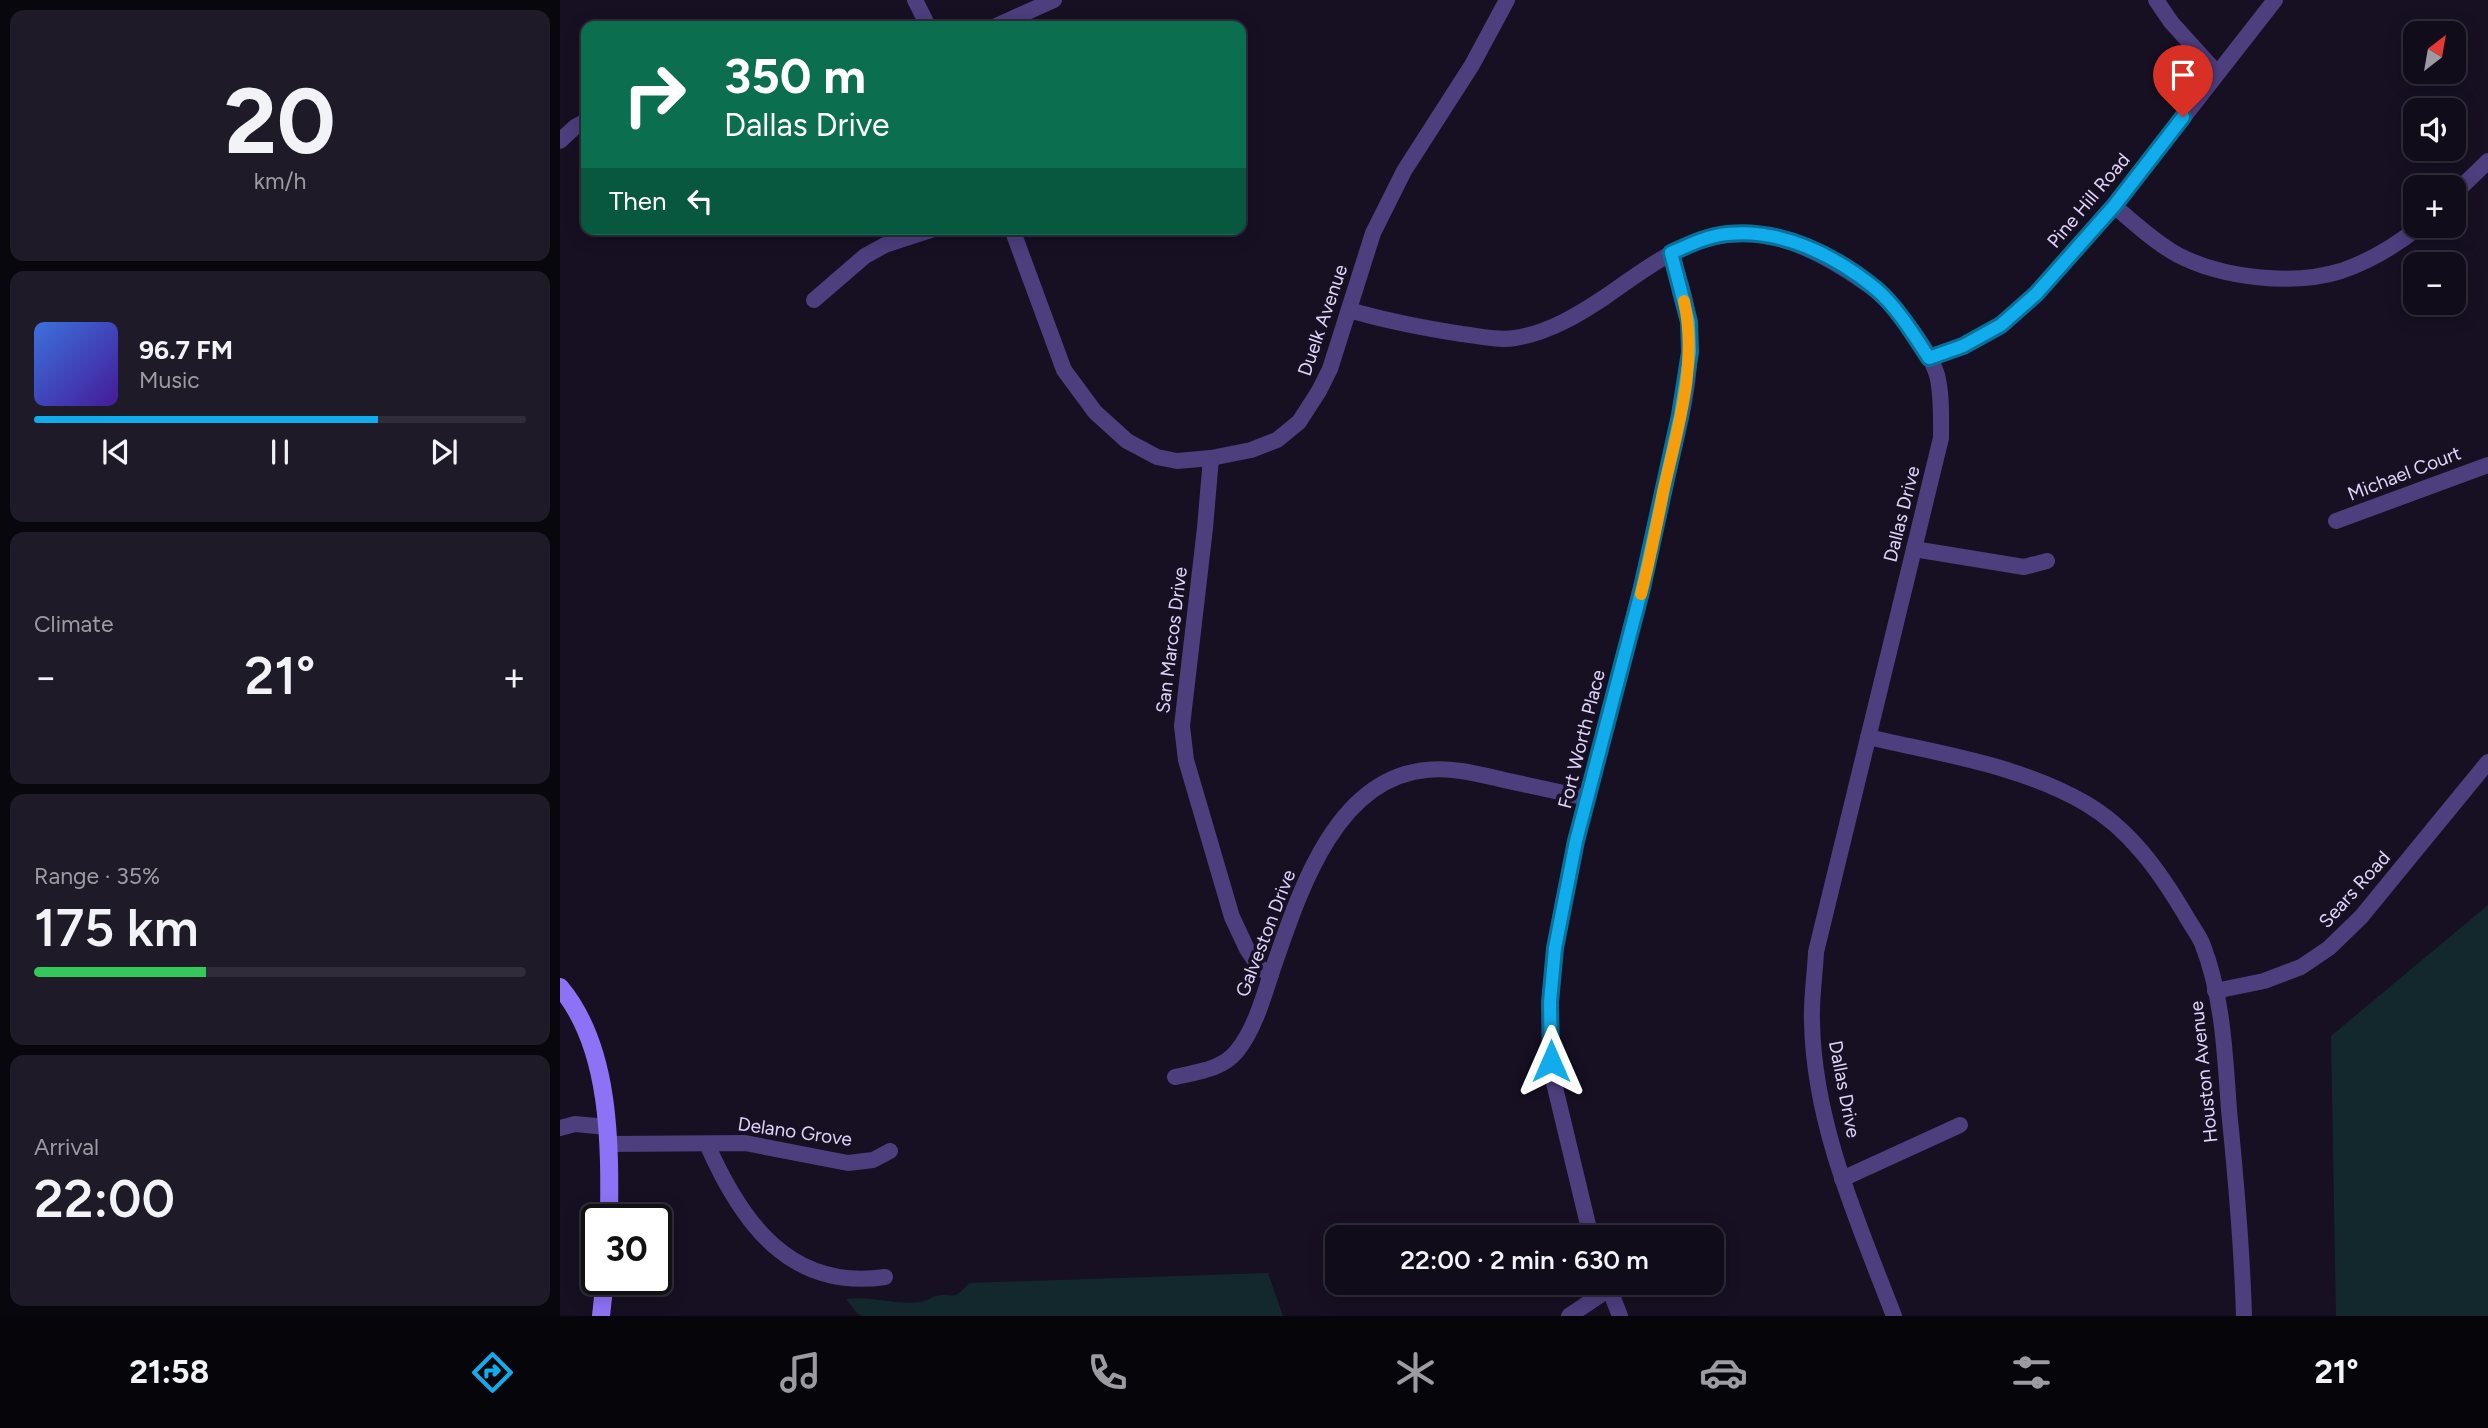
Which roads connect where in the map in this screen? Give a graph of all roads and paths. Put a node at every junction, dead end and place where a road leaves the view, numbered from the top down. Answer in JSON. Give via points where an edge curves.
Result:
{"nodes":[{"id":1,"x":915,"y":0,"type":"edge"},
{"id":2,"x":1054,"y":0,"type":"edge"},
{"id":3,"x":1507,"y":0,"type":"edge"},
{"id":4,"x":2157,"y":0,"type":"edge"},
{"id":5,"x":2275,"y":0,"type":"edge"},
{"id":6,"x":926,"y":21,"type":"edge"},
{"id":7,"x":1007,"y":21,"type":"edge"},
{"id":8,"x":2217,"y":73,"type":"junction"},
{"id":9,"x":581,"y":124,"type":"edge"},
{"id":10,"x":560,"y":141,"type":"edge"},
{"id":11,"x":2488,"y":161,"type":"edge"},
{"id":12,"x":2466,"y":182,"type":"edge"},
{"id":13,"x":2114,"y":206,"type":"junction"},
{"id":14,"x":916,"y":235,"type":"edge"},
{"id":15,"x":1014,"y":235,"type":"edge"},
{"id":16,"x":2404,"y":238,"type":"edge"},
{"id":17,"x":1671,"y":253,"type":"junction"},
{"id":18,"x":814,"y":300,"type":"dead end"},
{"id":19,"x":1349,"y":310,"type":"junction"},
{"id":20,"x":1929,"y":358,"type":"junction"},
{"id":21,"x":1211,"y":458,"type":"junction"},
{"id":22,"x":2488,"y":465,"type":"edge"},
{"id":23,"x":2336,"y":522,"type":"dead end"},
{"id":24,"x":1914,"y":549,"type":"junction"},
{"id":25,"x":2047,"y":561,"type":"dead end"},
{"id":26,"x":1868,"y":737,"type":"junction"},
{"id":27,"x":2488,"y":762,"type":"edge"},
{"id":28,"x":1587,"y":798,"type":"junction"},
{"id":29,"x":1271,"y":975,"type":"junction"},
{"id":30,"x":560,"y":987,"type":"edge"},
{"id":31,"x":2215,"y":991,"type":"junction"},
{"id":32,"x":1175,"y":1077,"type":"dead end"},
{"id":33,"x":1960,"y":1125,"type":"dead end"},
{"id":34,"x":560,"y":1128,"type":"edge"},
{"id":35,"x":607,"y":1135,"type":"junction"},
{"id":36,"x":707,"y":1144,"type":"junction"},
{"id":37,"x":890,"y":1151,"type":"dead end"},
{"id":38,"x":1842,"y":1179,"type":"junction"},
{"id":39,"x":609,"y":1204,"type":"edge"},
{"id":40,"x":1588,"y":1225,"type":"edge"},
{"id":41,"x":886,"y":1277,"type":"dead end"},
{"id":42,"x":1596,"y":1295,"type":"edge"},
{"id":43,"x":1612,"y":1295,"type":"edge"},
{"id":44,"x":1569,"y":1316,"type":"edge"},
{"id":45,"x":1620,"y":1316,"type":"edge"},
{"id":46,"x":1894,"y":1316,"type":"edge"},
{"id":47,"x":2244,"y":1316,"type":"edge"}],
"edges":[{"from":1,"to":6,"type":"street"},
{"from":2,"to":7,"type":"street"},
{"from":3,"to":19,"type":"street","name":"Duelk Avenue","via":[[1472,65],[1404,171],[1373,233]]},
{"from":4,"to":8,"type":"street"},
{"from":5,"to":8,"type":"street","name":"Pine Hill Road"},
{"from":8,"to":13,"type":"street","name":"Pine Hill Road"},
{"from":9,"to":10,"type":"street"},
{"from":11,"to":12,"type":"street"},
{"from":13,"to":16,"type":"street","via":[[2178,255],[2227,273],[2257,277],[2311,277],[2341,271]]},
{"from":13,"to":20,"type":"street","name":"Pine Hill Road","via":[[2036,294],[2001,325]]},
{"from":14,"to":18,"type":"street","via":[[865,256]]},
{"from":15,"to":21,"type":"street","name":"Duelk Avenue","via":[[1064,370],[1095,412],[1127,441],[1157,457],[1177,461]]},
{"from":17,"to":19,"type":"street","name":"Dallas Drive","via":[[1578,315],[1514,339],[1397,324]]},
{"from":17,"to":20,"type":"street","name":"Dallas Drive","via":[[1702,239],[1755,233],[1812,249],[1877,290]]},
{"from":17,"to":28,"type":"street","name":"Fort Worth Place","via":[[1689,322],[1690,352],[1642,588]]},
{"from":19,"to":21,"type":"street","name":"Duelk Avenue","via":[[1330,369],[1299,422],[1277,440]]},
{"from":20,"to":24,"type":"street","name":"Dallas Drive","via":[[1937,375],[1941,438]]},
{"from":21,"to":29,"type":"street","name":"San Marcos Drive","via":[[1182,726],[1186,760],[1232,917],[1259,967]]},
{"from":22,"to":23,"type":"street","name":"Michael Court"},
{"from":24,"to":25,"type":"street","via":[[2024,567]]},
{"from":24,"to":26,"type":"street","name":"Dallas Drive"},
{"from":26,"to":31,"type":"street","name":"Houston Avenue","via":[[2003,768],[2086,803],[2118,825],[2152,863],[2202,942]]},
{"from":26,"to":38,"type":"street","name":"Dallas Drive","via":[[1816,952],[1812,1021],[1817,1077]]},
{"from":27,"to":31,"type":"street","name":"Sears Road","via":[[2361,916],[2329,948],[2301,967],[2264,981]]},
{"from":28,"to":29,"type":"street","name":"Galveston Drive","via":[[1457,769],[1411,773],[1368,792],[1345,815],[1318,858]]},
{"from":28,"to":40,"type":"street","name":"Fort Worth Place","via":[[1555,948],[1550,1002],[1551,1061]]},
{"from":29,"to":32,"type":"street","name":"Galveston Drive","via":[[1237,1052],[1221,1065]]},
{"from":30,"to":35,"type":"street","via":[[582,1017],[591,1040]]},
{"from":31,"to":47,"type":"street","name":"Houston Avenue","via":[[2242,1252]]},
{"from":33,"to":38,"type":"street"},
{"from":34,"to":35,"type":"street","name":"Delano Grove","via":[[575,1124]]},
{"from":35,"to":36,"type":"street","name":"Delano Grove"},
{"from":35,"to":39,"type":"street"},
{"from":36,"to":37,"type":"street","name":"Delano Grove","via":[[745,1143],[848,1163],[873,1160]]},
{"from":36,"to":41,"type":"street","via":[[740,1208],[762,1237],[782,1252],[823,1274],[864,1280]]},
{"from":38,"to":46,"type":"street","name":"Dallas Drive"},
{"from":42,"to":44,"type":"street"},
{"from":43,"to":45,"type":"street"}]}
